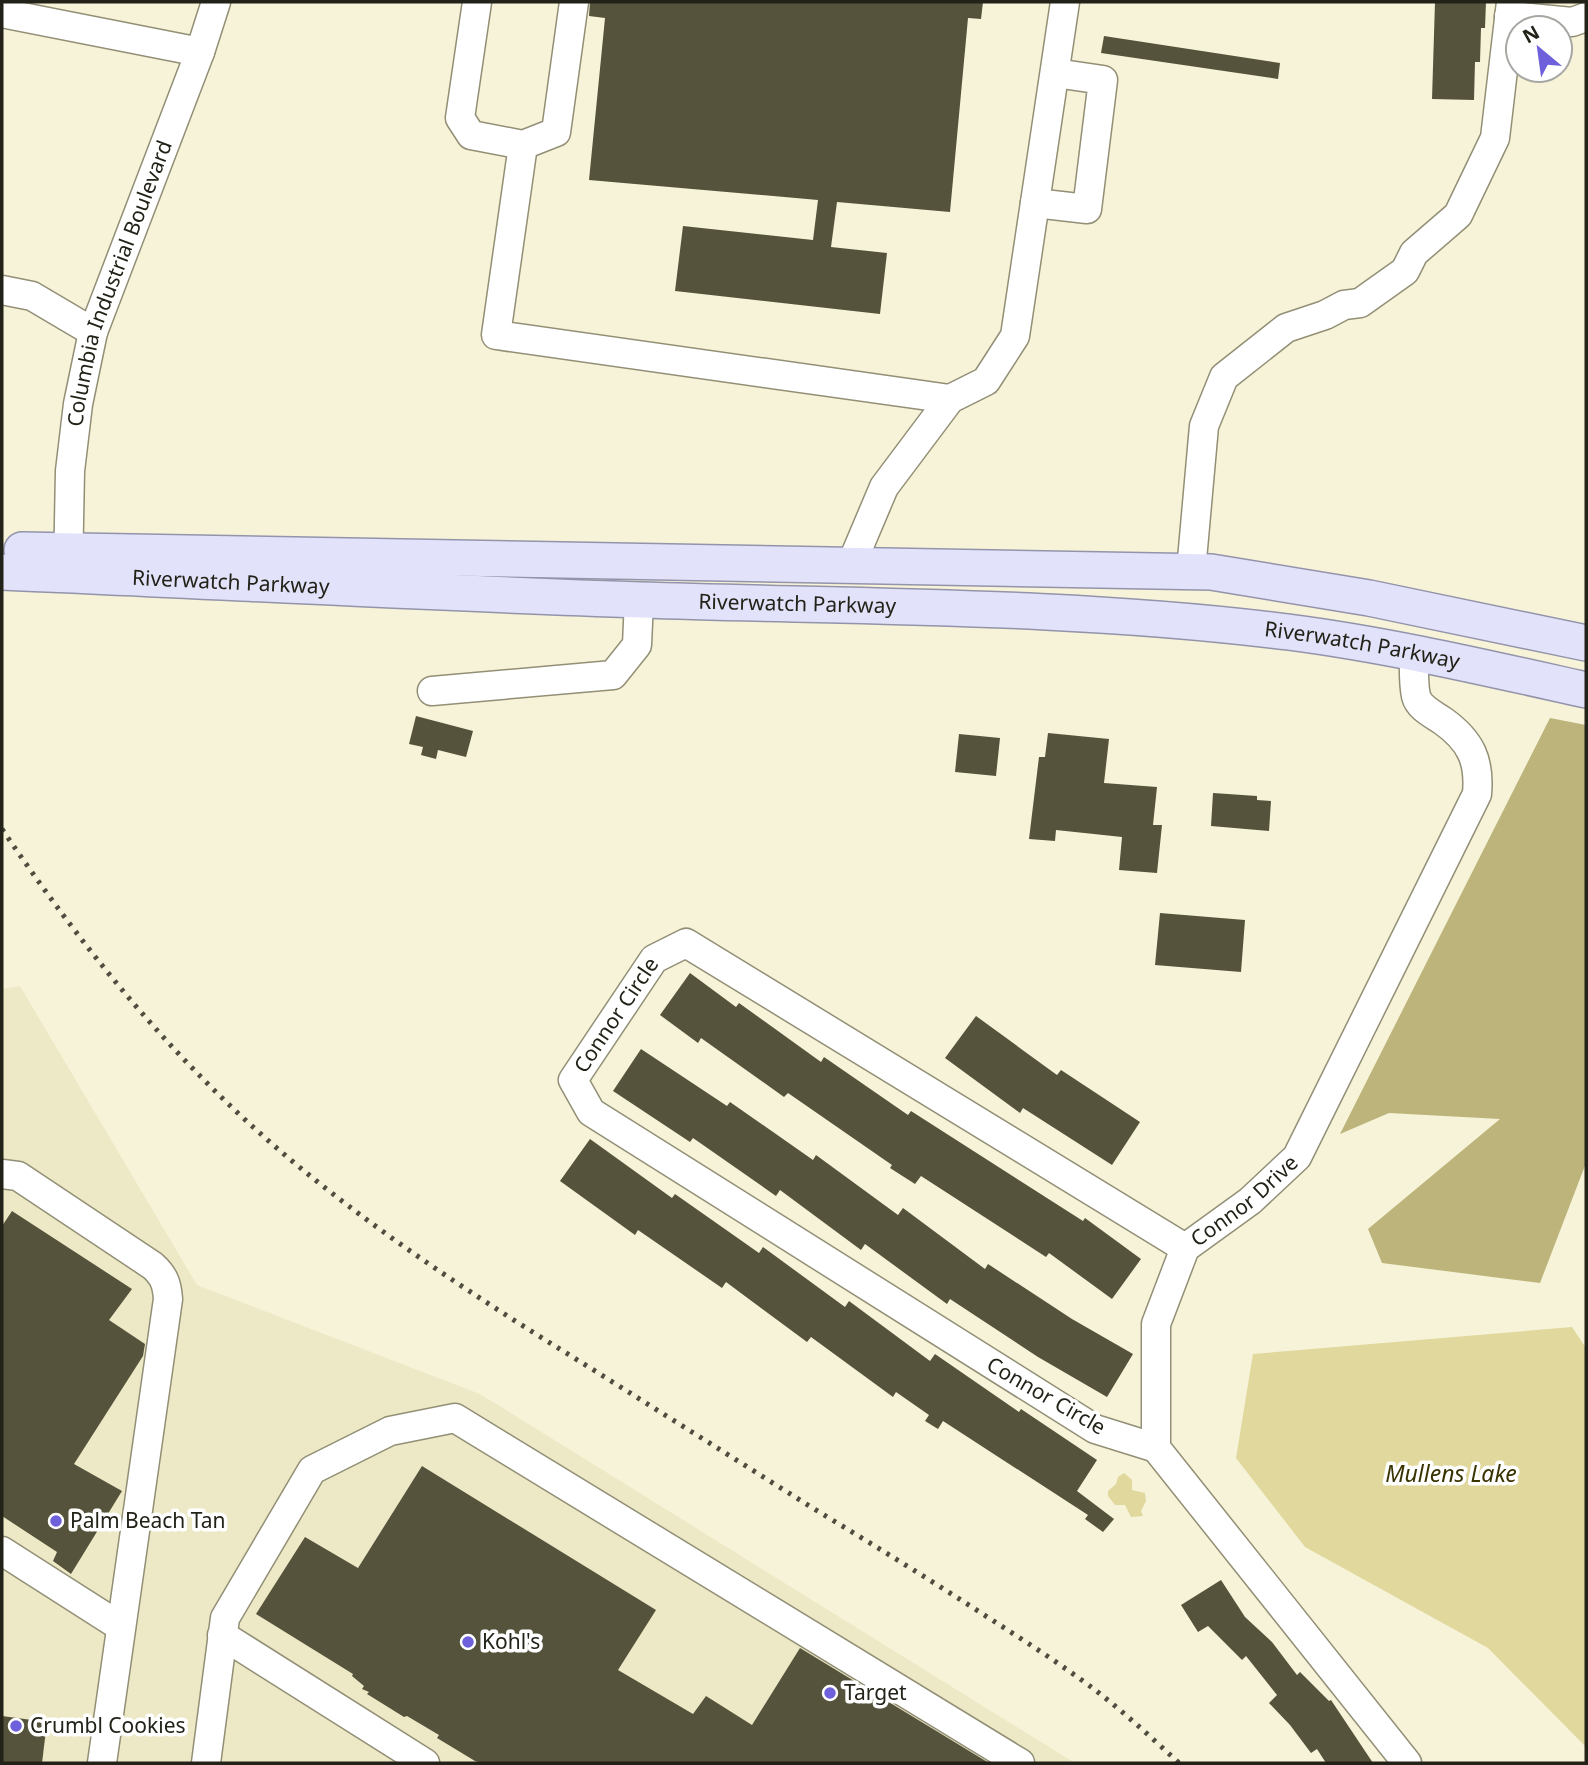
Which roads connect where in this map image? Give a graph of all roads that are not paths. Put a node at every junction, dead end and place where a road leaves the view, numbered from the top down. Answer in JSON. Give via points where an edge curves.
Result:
{"nodes":[{"id":1,"x":216,"y":2,"type":"edge"},
{"id":2,"x":477,"y":2,"type":"edge"},
{"id":3,"x":574,"y":2,"type":"edge"},
{"id":4,"x":1065,"y":2,"type":"edge"},
{"id":5,"x":1510,"y":9,"type":"edge"},
{"id":6,"x":2,"y":13,"type":"edge"},
{"id":7,"x":1586,"y":17,"type":"edge"},
{"id":8,"x":200,"y":52,"type":"junction"},
{"id":9,"x":1055,"y":73,"type":"junction"},
{"id":10,"x":523,"y":145,"type":"junction"},
{"id":11,"x":1035,"y":202,"type":"junction"},
{"id":12,"x":2,"y":290,"type":"edge"},
{"id":13,"x":93,"y":332,"type":"junction"},
{"id":14,"x":950,"y":399,"type":"junction"},
{"id":15,"x":2,"y":549,"type":"edge"},
{"id":16,"x":68,"y":562,"type":"junction"},
{"id":17,"x":851,"y":565,"type":"junction"},
{"id":18,"x":1191,"y":571,"type":"junction"},
{"id":19,"x":2,"y":572,"type":"edge"},
{"id":20,"x":639,"y":600,"type":"junction"},
{"id":21,"x":1586,"y":643,"type":"edge"},
{"id":22,"x":1414,"y":652,"type":"junction"},
{"id":23,"x":1586,"y":690,"type":"edge"},
{"id":24,"x":432,"y":691,"type":"dead end"},
{"id":25,"x":2,"y":1174,"type":"edge"},
{"id":26,"x":1185,"y":1248,"type":"junction"},
{"id":27,"x":1156,"y":1448,"type":"junction"},
{"id":28,"x":3,"y":1553,"type":"edge"},
{"id":29,"x":121,"y":1627,"type":"junction"},
{"id":30,"x":222,"y":1635,"type":"junction"},
{"id":31,"x":102,"y":1763,"type":"edge"},
{"id":32,"x":206,"y":1763,"type":"edge"},
{"id":33,"x":425,"y":1763,"type":"edge"},
{"id":34,"x":1020,"y":1763,"type":"edge"},
{"id":35,"x":1407,"y":1763,"type":"edge"}],
"edges":[{"from":1,"to":8,"type":"street","name":"Columbia Industrial Boulevard"},
{"from":2,"to":10,"type":"street","via":[[460,118],[471,135]]},
{"from":3,"to":10,"type":"street","via":[[556,132]]},
{"from":4,"to":9,"type":"street"},
{"from":5,"to":7,"type":"street","via":[[1572,22]]},
{"from":5,"to":18,"type":"street","via":[[1494,138],[1458,215],[1414,253],[1405,271],[1360,303],[1343,305],[1286,328],[1224,377],[1204,426]]},
{"from":6,"to":8,"type":"street"},
{"from":8,"to":13,"type":"street","name":"Columbia Industrial Boulevard"},
{"from":9,"to":11,"type":"street"},
{"from":9,"to":11,"type":"street","via":[[1103,80],[1087,209]]},
{"from":10,"to":14,"type":"street","via":[[496,335]]},
{"from":11,"to":14,"type":"street","via":[[1015,336],[986,381]]},
{"from":12,"to":13,"type":"street","via":[[32,296]]},
{"from":13,"to":16,"type":"street","name":"Columbia Industrial Boulevard","via":[[70,471]]},
{"from":14,"to":17,"type":"street","via":[[884,487]]},
{"from":15,"to":16,"type":"main road","name":"Riverwatch Parkway"},
{"from":16,"to":17,"type":"main road","name":"Riverwatch Parkway"},
{"from":16,"to":19,"type":"main road","name":"Riverwatch Parkway"},
{"from":16,"to":20,"type":"main road","name":"Riverwatch Parkway"},
{"from":17,"to":18,"type":"main road","name":"Riverwatch Parkway"},
{"from":18,"to":21,"type":"main road","name":"Riverwatch Parkway","via":[[1369,598]]},
{"from":20,"to":22,"type":"main road","name":"Riverwatch Parkway","via":[[1110,615],[1289,633]]},
{"from":20,"to":24,"type":"street","via":[[637,645],[613,675]]},
{"from":22,"to":23,"type":"main road","name":"Riverwatch Parkway"},
{"from":22,"to":26,"type":"street","name":"Connor Drive","via":[[1416,697],[1474,754],[1477,794],[1297,1157],[1250,1201]]},
{"from":25,"to":29,"type":"street","via":[[18,1176],[153,1266],[167,1286]]},
{"from":26,"to":27,"type":"street","name":"Connor Drive","via":[[1156,1324]]},
{"from":26,"to":27,"type":"street","name":"Connor Circle","via":[[686,943],[654,960],[573,1080],[590,1112],[1095,1429]]},
{"from":27,"to":35,"type":"street"},
{"from":28,"to":29,"type":"street"},
{"from":29,"to":31,"type":"street"},
{"from":30,"to":32,"type":"street"},
{"from":30,"to":33,"type":"street"},
{"from":30,"to":34,"type":"street","via":[[225,1618],[312,1470],[390,1431],[455,1418]]}]}
